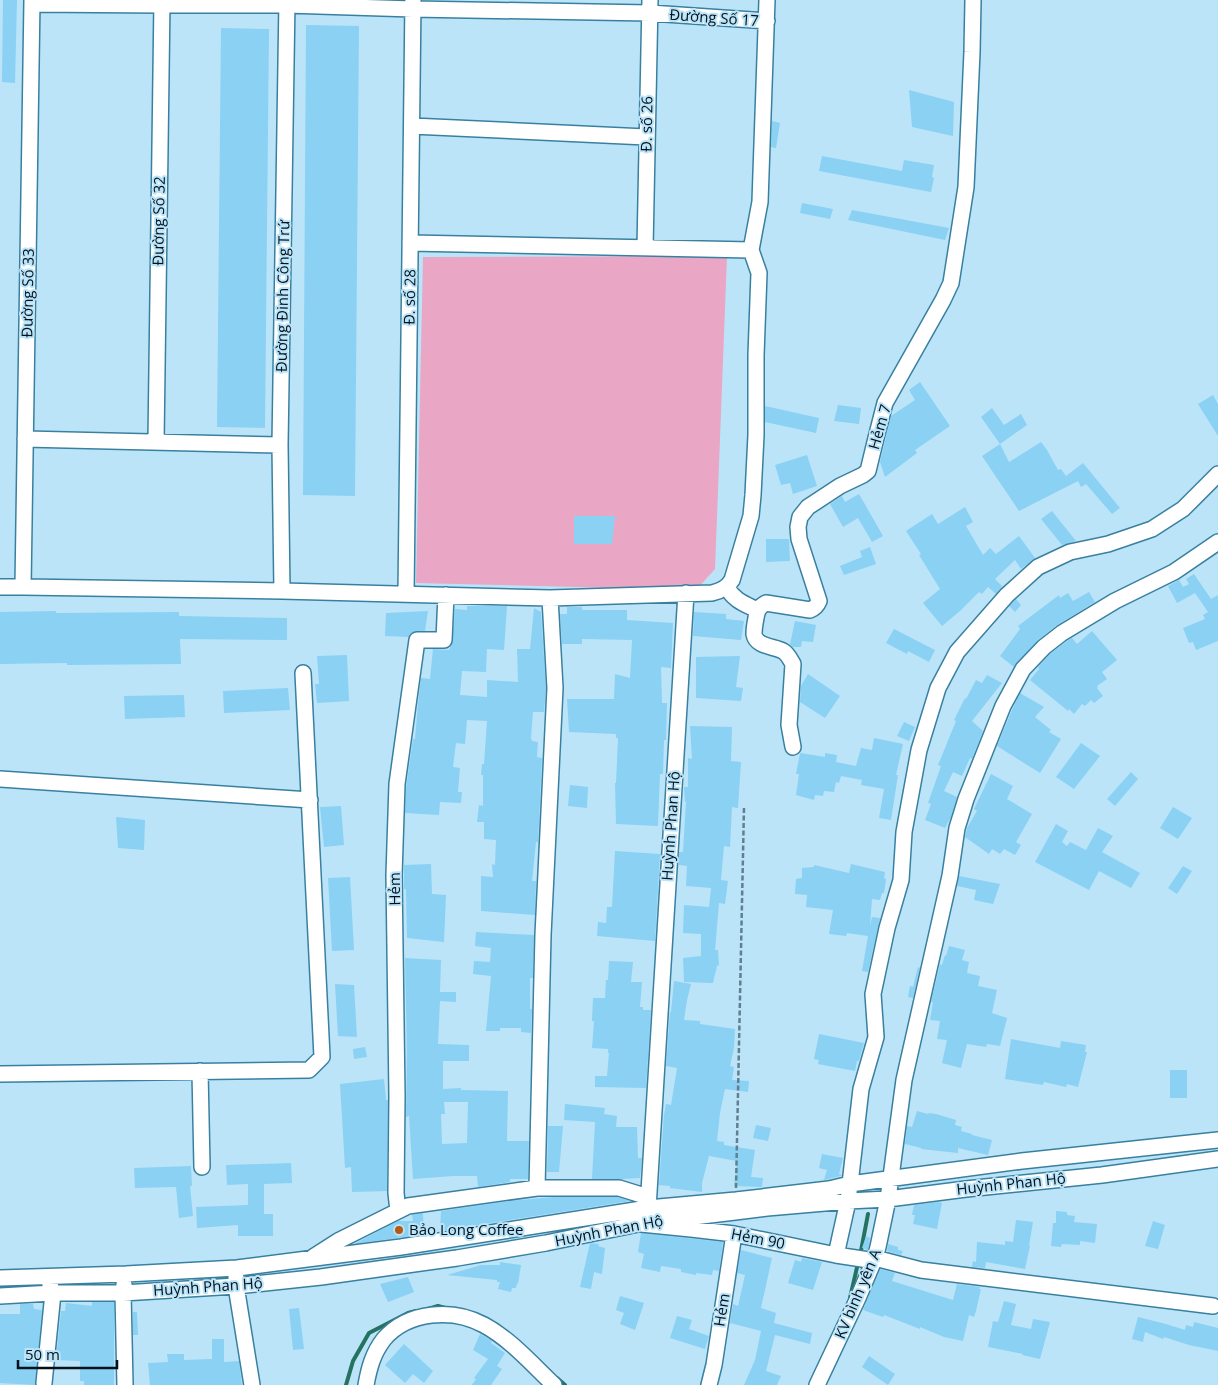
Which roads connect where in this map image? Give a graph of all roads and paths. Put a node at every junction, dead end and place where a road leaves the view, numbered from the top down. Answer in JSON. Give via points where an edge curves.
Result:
{"nodes":[{"id":1,"x":767,"y":0,"type":"edge"},
{"id":2,"x":973,"y":0,"type":"edge"},
{"id":3,"x":32,"y":2,"type":"edge"},
{"id":4,"x":287,"y":2,"type":"edge"},
{"id":5,"x":162,"y":3,"type":"edge"},
{"id":6,"x":413,"y":5,"type":"edge"},
{"id":7,"x":532,"y":6,"type":"edge"},
{"id":8,"x":650,"y":6,"type":"edge"},
{"id":9,"x":767,"y":21,"type":"junction"},
{"id":10,"x":412,"y":126,"type":"junction"},
{"id":11,"x":646,"y":137,"type":"junction"},
{"id":12,"x":410,"y":243,"type":"junction"},
{"id":13,"x":645,"y":248,"type":"junction"},
{"id":14,"x":751,"y":250,"type":"junction"},
{"id":15,"x":25,"y":439,"type":"junction"},
{"id":16,"x":156,"y":442,"type":"junction"},
{"id":17,"x":280,"y":445,"type":"junction"},
{"id":18,"x":1218,"y":474,"type":"edge"},
{"id":19,"x":1218,"y":542,"type":"edge"},
{"id":20,"x":0,"y":587,"type":"edge"},
{"id":21,"x":24,"y":587,"type":"junction"},
{"id":22,"x":727,"y":587,"type":"junction"},
{"id":23,"x":282,"y":591,"type":"junction"},
{"id":24,"x":406,"y":594,"type":"junction"},
{"id":25,"x":686,"y":594,"type":"junction"},
{"id":26,"x":446,"y":595,"type":"junction"},
{"id":27,"x":550,"y":598,"type":"junction"},
{"id":28,"x":757,"y":610,"type":"junction"},
{"id":29,"x":303,"y":673,"type":"dead end"},
{"id":30,"x":792,"y":747,"type":"dead end"},
{"id":31,"x":0,"y":779,"type":"edge"},
{"id":32,"x":310,"y":800,"type":"junction"},
{"id":33,"x":744,"y":807,"type":"dead end"},
{"id":34,"x":200,"y":1071,"type":"junction"},
{"id":35,"x":0,"y":1074,"type":"edge"},
{"id":36,"x":1218,"y":1140,"type":"edge"},
{"id":37,"x":1218,"y":1159,"type":"edge"},
{"id":38,"x":202,"y":1167,"type":"dead end"},
{"id":39,"x":891,"y":1178,"type":"junction"},
{"id":40,"x":850,"y":1184,"type":"junction"},
{"id":41,"x":538,"y":1188,"type":"junction"},
{"id":42,"x":888,"y":1199,"type":"junction"},
{"id":43,"x":736,"y":1200,"type":"junction"},
{"id":44,"x":848,"y":1201,"type":"junction"},
{"id":45,"x":648,"y":1202,"type":"junction"},
{"id":46,"x":398,"y":1210,"type":"junction"},
{"id":47,"x":642,"y":1222,"type":"junction"},
{"id":48,"x":734,"y":1234,"type":"junction"},
{"id":49,"x":840,"y":1255,"type":"junction"},
{"id":50,"x":310,"y":1259,"type":"junction"},
{"id":51,"x":872,"y":1259,"type":"junction"},
{"id":52,"x":237,"y":1268,"type":"junction"},
{"id":53,"x":126,"y":1274,"type":"junction"},
{"id":54,"x":47,"y":1276,"type":"junction"},
{"id":55,"x":0,"y":1278,"type":"edge"},
{"id":56,"x":236,"y":1286,"type":"junction"},
{"id":57,"x":53,"y":1293,"type":"junction"},
{"id":58,"x":123,"y":1293,"type":"junction"},
{"id":59,"x":0,"y":1296,"type":"edge"},
{"id":60,"x":1213,"y":1306,"type":"dead end"},
{"id":61,"x":44,"y":1384,"type":"dead end"},
{"id":62,"x":125,"y":1385,"type":"edge"},
{"id":63,"x":252,"y":1385,"type":"edge"},
{"id":64,"x":366,"y":1385,"type":"edge"},
{"id":65,"x":554,"y":1385,"type":"edge"},
{"id":66,"x":709,"y":1385,"type":"edge"},
{"id":67,"x":817,"y":1385,"type":"edge"}],
"edges":[{"from":1,"to":9,"type":"street"},
{"from":2,"to":28,"type":"street","name":"Hẻm 7","via":[[966,187],[951,282],[886,403],[868,471],[808,507],[800,517],[799,539],[818,605],[810,610],[766,603]]},
{"from":3,"to":5,"type":"street","name":"Đường Số 17"},
{"from":3,"to":15,"type":"street","name":"Đường Số 33"},
{"from":4,"to":5,"type":"street","name":"Đường Số 17"},
{"from":4,"to":6,"type":"street","name":"Đường Số 17"},
{"from":4,"to":17,"type":"street","name":"Đường Đinh Công Trứ"},
{"from":5,"to":16,"type":"street","name":"Đường Số 32"},
{"from":6,"to":7,"type":"street","name":"Đường Số 17"},
{"from":6,"to":10,"type":"street","name":"Đ. số 28"},
{"from":7,"to":8,"type":"street","name":"Đường Số 17"},
{"from":8,"to":9,"type":"street","name":"Đường Số 17"},
{"from":8,"to":11,"type":"street","name":"Đ. số 26"},
{"from":9,"to":14,"type":"street","via":[[760,202]]},
{"from":10,"to":11,"type":"street"},
{"from":10,"to":12,"type":"street","name":"Đ. số 28"},
{"from":11,"to":13,"type":"street","name":"Đ. số 26"},
{"from":12,"to":13,"type":"street"},
{"from":12,"to":24,"type":"street","name":"Đ. số 28"},
{"from":13,"to":14,"type":"street"},
{"from":14,"to":22,"type":"street","via":[[759,272],[754,495],[751,516]]},
{"from":15,"to":16,"type":"street"},
{"from":15,"to":21,"type":"street","name":"Đường Số 33"},
{"from":16,"to":17,"type":"street"},
{"from":17,"to":23,"type":"street","name":"Đường Đinh Công Trứ"},
{"from":18,"to":40,"type":"street","via":[[1182,509],[1152,529],[1108,544],[1070,552],[1038,567],[1007,594],[957,652],[938,688],[919,750],[904,832],[901,880],[886,928],[873,994],[876,1036],[861,1089]]},
{"from":19,"to":39,"type":"street","name":"KV bình yên A","via":[[1174,572],[1062,633],[1032,658],[1014,684],[992,731],[957,828],[950,876],[904,1080]]},
{"from":20,"to":21,"type":"street"},
{"from":21,"to":23,"type":"street"},
{"from":22,"to":25,"type":"street","via":[[712,593]]},
{"from":22,"to":28,"type":"street","via":[[736,599]]},
{"from":23,"to":24,"type":"street"},
{"from":24,"to":26,"type":"street"},
{"from":25,"to":27,"type":"street"},
{"from":25,"to":45,"type":"street","name":"Huỳnh Phan Hộ"},
{"from":26,"to":27,"type":"street"},
{"from":26,"to":46,"type":"street","name":"Hẻm","via":[[444,640],[417,640],[397,784],[394,875]]},
{"from":27,"to":41,"type":"street","via":[[555,688],[543,935]]},
{"from":28,"to":30,"type":"street","via":[[756,639],[784,652],[792,664],[789,725]]},
{"from":29,"to":32,"type":"street"},
{"from":31,"to":32,"type":"street"},
{"from":32,"to":34,"type":"street","via":[[322,1057],[309,1070]]},
{"from":33,"to":43,"type":"path"},
{"from":34,"to":35,"type":"street"},
{"from":34,"to":38,"type":"street"},
{"from":36,"to":39,"type":"street","name":"Huỳnh Phan Hộ"},
{"from":37,"to":42,"type":"street","name":"Huỳnh Phan Hộ"},
{"from":39,"to":40,"type":"street","name":"Huỳnh Phan Hộ"},
{"from":39,"to":42,"type":"street","name":"KV bình yên A"},
{"from":40,"to":43,"type":"street","name":"Huỳnh Phan Hộ"},
{"from":40,"to":44,"type":"street"},
{"from":41,"to":45,"type":"street","via":[[619,1188]]},
{"from":41,"to":46,"type":"street"},
{"from":42,"to":44,"type":"street","name":"Huỳnh Phan Hộ"},
{"from":42,"to":51,"type":"street","name":"KV bình yên A"},
{"from":43,"to":45,"type":"street","name":"Huỳnh Phan Hộ"},
{"from":44,"to":47,"type":"street","name":"Huỳnh Phan Hộ"},
{"from":44,"to":49,"type":"street"},
{"from":45,"to":47,"type":"street"},
{"from":45,"to":50,"type":"street","name":"Huỳnh Phan Hộ","via":[[400,1247]]},
{"from":46,"to":50,"type":"street","via":[[338,1240]]},
{"from":47,"to":48,"type":"street","name":"Hẻm 90"},
{"from":47,"to":56,"type":"street","name":"Huỳnh Phan Hộ","via":[[457,1258],[321,1278]]},
{"from":48,"to":49,"type":"street","name":"Hẻm 90"},
{"from":48,"to":66,"type":"street","name":"Hẻm"},
{"from":49,"to":51,"type":"street","name":"Hẻm 90"},
{"from":50,"to":52,"type":"street","name":"Huỳnh Phan Hộ"},
{"from":51,"to":60,"type":"street","name":"Hẻm 90","via":[[921,1270]]},
{"from":51,"to":67,"type":"street","name":"KV bình yên A"},
{"from":52,"to":53,"type":"street","name":"Huỳnh Phan Hộ"},
{"from":52,"to":56,"type":"street"},
{"from":53,"to":54,"type":"street","name":"Huỳnh Phan Hộ"},
{"from":53,"to":58,"type":"street"},
{"from":54,"to":55,"type":"street","name":"Huỳnh Phan Hộ"},
{"from":54,"to":57,"type":"street"},
{"from":56,"to":58,"type":"street","name":"Huỳnh Phan Hộ"},
{"from":56,"to":63,"type":"street"},
{"from":57,"to":58,"type":"street","name":"Huỳnh Phan Hộ"},
{"from":57,"to":59,"type":"street","name":"Huỳnh Phan Hộ"},
{"from":57,"to":61,"type":"street"},
{"from":58,"to":62,"type":"street"},
{"from":64,"to":65,"type":"street","via":[[376,1352],[394,1330],[419,1317],[453,1315],[483,1324],[498,1334]]}]}
